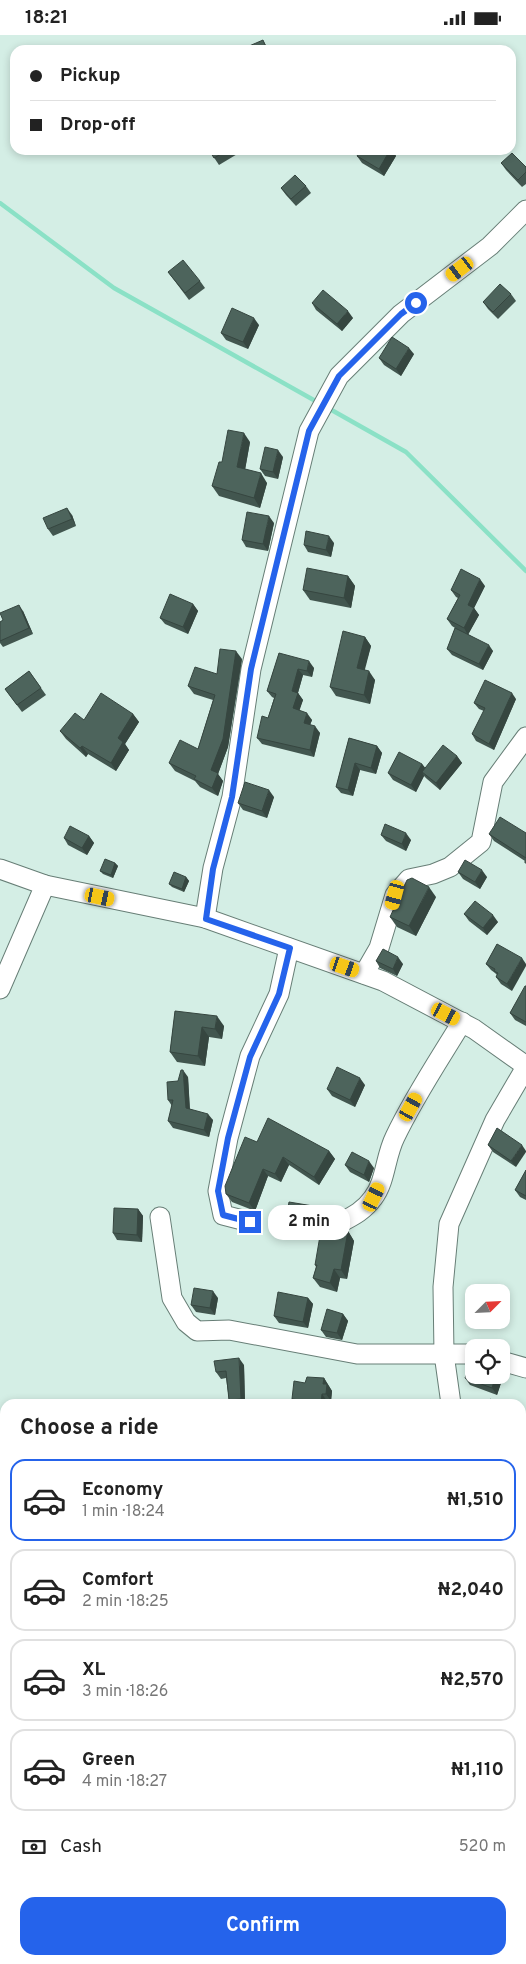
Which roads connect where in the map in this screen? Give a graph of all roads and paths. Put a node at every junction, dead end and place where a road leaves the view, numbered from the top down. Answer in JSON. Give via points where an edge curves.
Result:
{"nodes":[{"id":1,"x":526,"y":210,"type":"edge"},
{"id":2,"x":526,"y":737,"type":"edge"},
{"id":3,"x":0,"y":869,"type":"edge"},
{"id":4,"x":45,"y":885,"type":"junction"},
{"id":5,"x":206,"y":919,"type":"junction"},
{"id":6,"x":290,"y":948,"type":"junction"},
{"id":7,"x":364,"y":974,"type":"junction"},
{"id":8,"x":0,"y":989,"type":"edge"},
{"id":9,"x":462,"y":1022,"type":"junction"},
{"id":10,"x":526,"y":1066,"type":"edge"},
{"id":11,"x":160,"y":1217,"type":"dead end"},
{"id":12,"x":250,"y":1222,"type":"dead end"},
{"id":13,"x":336,"y":1225,"type":"edge"},
{"id":14,"x":444,"y":1353,"type":"junction"},
{"id":15,"x":465,"y":1354,"type":"edge"},
{"id":16,"x":510,"y":1364,"type":"edge"},
{"id":17,"x":526,"y":1368,"type":"edge"},
{"id":18,"x":450,"y":1399,"type":"edge"}],
"edges":[{"from":1,"to":5,"type":"street","via":[[490,246],[401,314],[339,376],[309,431],[251,669],[232,797],[213,869]]},
{"from":2,"to":7,"type":"street","via":[[493,783],[481,842],[450,867],[433,875],[409,879],[395,895],[379,948]]},
{"from":3,"to":4,"type":"street"},
{"from":4,"to":5,"type":"street"},
{"from":4,"to":8,"type":"street"},
{"from":5,"to":6,"type":"street"},
{"from":6,"to":7,"type":"street"},
{"from":6,"to":12,"type":"street","via":[[279,994],[250,1057],[228,1138],[218,1191],[223,1215]]},
{"from":7,"to":9,"type":"street"},
{"from":9,"to":10,"type":"street"},
{"from":9,"to":13,"type":"street","via":[[394,1139],[374,1197],[362,1211]]},
{"from":10,"to":14,"type":"street","via":[[495,1120],[449,1224],[443,1287]]},
{"from":11,"to":14,"type":"street","via":[[172,1298],[186,1322],[197,1331],[229,1330],[356,1354]]},
{"from":14,"to":15,"type":"street"},
{"from":14,"to":18,"type":"street"},
{"from":16,"to":17,"type":"street"}]}
